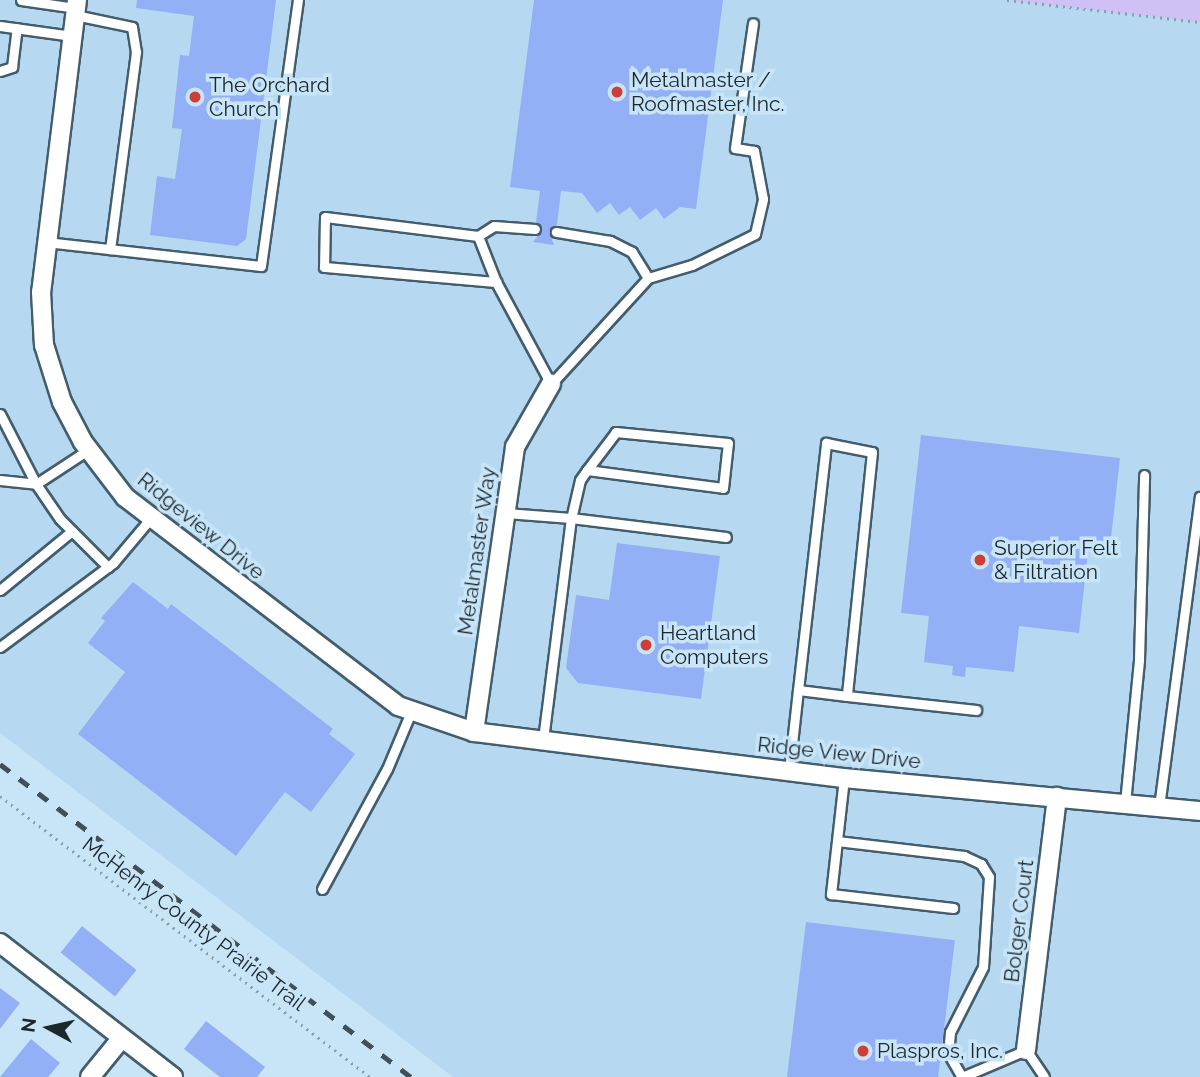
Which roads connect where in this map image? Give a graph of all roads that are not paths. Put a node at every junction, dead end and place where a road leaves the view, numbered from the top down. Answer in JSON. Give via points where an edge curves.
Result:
{"nodes":[{"id":1,"x":21,"y":0,"type":"edge"},
{"id":2,"x":298,"y":0,"type":"edge"},
{"id":3,"x":76,"y":8,"type":"edge"},
{"id":4,"x":753,"y":23,"type":"dead end"},
{"id":5,"x":0,"y":26,"type":"edge"},
{"id":6,"x":17,"y":28,"type":"junction"},
{"id":7,"x":72,"y":36,"type":"junction"},
{"id":8,"x":0,"y":71,"type":"edge"},
{"id":9,"x":535,"y":229,"type":"dead end"},
{"id":10,"x":556,"y":232,"type":"dead end"},
{"id":11,"x":478,"y":236,"type":"junction"},
{"id":12,"x":44,"y":242,"type":"junction"},
{"id":13,"x":110,"y":249,"type":"junction"},
{"id":14,"x":648,"y":278,"type":"junction"},
{"id":15,"x":496,"y":282,"type":"junction"},
{"id":16,"x":551,"y":384,"type":"junction"},
{"id":17,"x":0,"y":414,"type":"edge"},
{"id":18,"x":89,"y":450,"type":"junction"},
{"id":19,"x":587,"y":470,"type":"junction"},
{"id":20,"x":1144,"y":475,"type":"dead end"},
{"id":21,"x":0,"y":480,"type":"edge"},
{"id":22,"x":36,"y":484,"type":"junction"},
{"id":23,"x":1200,"y":497,"type":"edge"},
{"id":24,"x":506,"y":513,"type":"junction"},
{"id":25,"x":571,"y":518,"type":"junction"},
{"id":26,"x":150,"y":519,"type":"junction"},
{"id":27,"x":72,"y":531,"type":"junction"},
{"id":28,"x":726,"y":537,"type":"dead end"},
{"id":29,"x":108,"y":567,"type":"junction"},
{"id":30,"x":0,"y":590,"type":"edge"},
{"id":31,"x":0,"y":647,"type":"edge"},
{"id":32,"x":798,"y":690,"type":"junction"},
{"id":33,"x":848,"y":696,"type":"junction"},
{"id":34,"x":976,"y":710,"type":"dead end"},
{"id":35,"x":411,"y":712,"type":"junction"},
{"id":36,"x":474,"y":732,"type":"junction"},
{"id":37,"x":543,"y":739,"type":"junction"},
{"id":38,"x":789,"y":772,"type":"junction"},
{"id":39,"x":844,"y":778,"type":"junction"},
{"id":40,"x":1057,"y":797,"type":"junction"},
{"id":41,"x":1125,"y":803,"type":"junction"},
{"id":42,"x":1159,"y":807,"type":"junction"},
{"id":43,"x":1200,"y":811,"type":"edge"},
{"id":44,"x":837,"y":841,"type":"junction"},
{"id":45,"x":322,"y":889,"type":"dead end"},
{"id":46,"x":953,"y":908,"type":"dead end"},
{"id":47,"x":0,"y":943,"type":"edge"},
{"id":48,"x":121,"y":1039,"type":"junction"},
{"id":49,"x":1026,"y":1050,"type":"junction"},
{"id":50,"x":90,"y":1077,"type":"edge"},
{"id":51,"x":173,"y":1077,"type":"edge"},
{"id":52,"x":962,"y":1077,"type":"edge"},
{"id":53,"x":1044,"y":1077,"type":"edge"}],
"edges":[{"from":1,"to":3,"type":"lane"},
{"from":2,"to":13,"type":"lane","via":[[261,266]]},
{"from":3,"to":7,"type":"street","name":"Ridgeview Drive"},
{"from":3,"to":13,"type":"lane","via":[[132,27],[136,52]]},
{"from":4,"to":14,"type":"lane","via":[[735,148],[754,152],[763,199],[755,234],[692,265]]},
{"from":5,"to":6,"type":"lane"},
{"from":6,"to":7,"type":"lane"},
{"from":6,"to":8,"type":"lane","via":[[12,67]]},
{"from":7,"to":12,"type":"street","name":"Ridgeview Drive"},
{"from":9,"to":11,"type":"lane","via":[[494,226]]},
{"from":10,"to":14,"type":"lane","via":[[610,241],[632,252]]},
{"from":11,"to":15,"type":"lane"},
{"from":11,"to":15,"type":"lane","via":[[326,217],[324,267]]},
{"from":12,"to":13,"type":"lane"},
{"from":12,"to":18,"type":"street","name":"Ridgeview Drive","via":[[44,345],[62,402]]},
{"from":14,"to":16,"type":"lane"},
{"from":15,"to":16,"type":"lane"},
{"from":16,"to":24,"type":"street","name":"Metalmaster Way","via":[[516,447]]},
{"from":17,"to":22,"type":"lane"},
{"from":18,"to":22,"type":"lane"},
{"from":18,"to":26,"type":"street","name":"Ridgeview Drive","via":[[125,497]]},
{"from":19,"to":19,"type":"lane","via":[[615,432],[728,443],[723,488]]},
{"from":19,"to":25,"type":"lane"},
{"from":20,"to":41,"type":"lane","via":[[1139,659]]},
{"from":21,"to":22,"type":"lane"},
{"from":22,"to":27,"type":"lane"},
{"from":23,"to":42,"type":"lane"},
{"from":24,"to":25,"type":"lane"},
{"from":24,"to":36,"type":"street","name":"Metalmaster Way"},
{"from":25,"to":28,"type":"lane"},
{"from":25,"to":37,"type":"lane"},
{"from":26,"to":29,"type":"lane"},
{"from":26,"to":35,"type":"street","name":"Ridgeview Drive"},
{"from":27,"to":29,"type":"lane"},
{"from":27,"to":30,"type":"lane"},
{"from":29,"to":31,"type":"lane"},
{"from":32,"to":33,"type":"lane"},
{"from":32,"to":33,"type":"lane","via":[[826,443],[872,452]]},
{"from":32,"to":38,"type":"lane"},
{"from":33,"to":34,"type":"lane"},
{"from":35,"to":36,"type":"street","name":"Ridgeview Drive"},
{"from":35,"to":45,"type":"lane","via":[[387,769]]},
{"from":36,"to":37,"type":"street","name":"Ridge View Drive"},
{"from":37,"to":38,"type":"street","name":"Ridge View Drive"},
{"from":38,"to":39,"type":"street","name":"Ridge View Drive"},
{"from":39,"to":40,"type":"street","name":"Ridge View Drive"},
{"from":39,"to":44,"type":"lane"},
{"from":40,"to":41,"type":"street","name":"Ridge View Drive"},
{"from":40,"to":49,"type":"street","name":"Bolger Court"},
{"from":41,"to":42,"type":"street","name":"Ridge View Drive"},
{"from":42,"to":43,"type":"street","name":"Ridge View Drive"},
{"from":44,"to":46,"type":"lane","via":[[831,894]]},
{"from":44,"to":52,"type":"lane","via":[[964,856],[981,864],[989,877],[983,967],[950,1032],[948,1053]]},
{"from":47,"to":48,"type":"street"},
{"from":48,"to":50,"type":"street"},
{"from":48,"to":51,"type":"street"},
{"from":49,"to":52,"type":"lane"},
{"from":49,"to":53,"type":"lane"}]}
